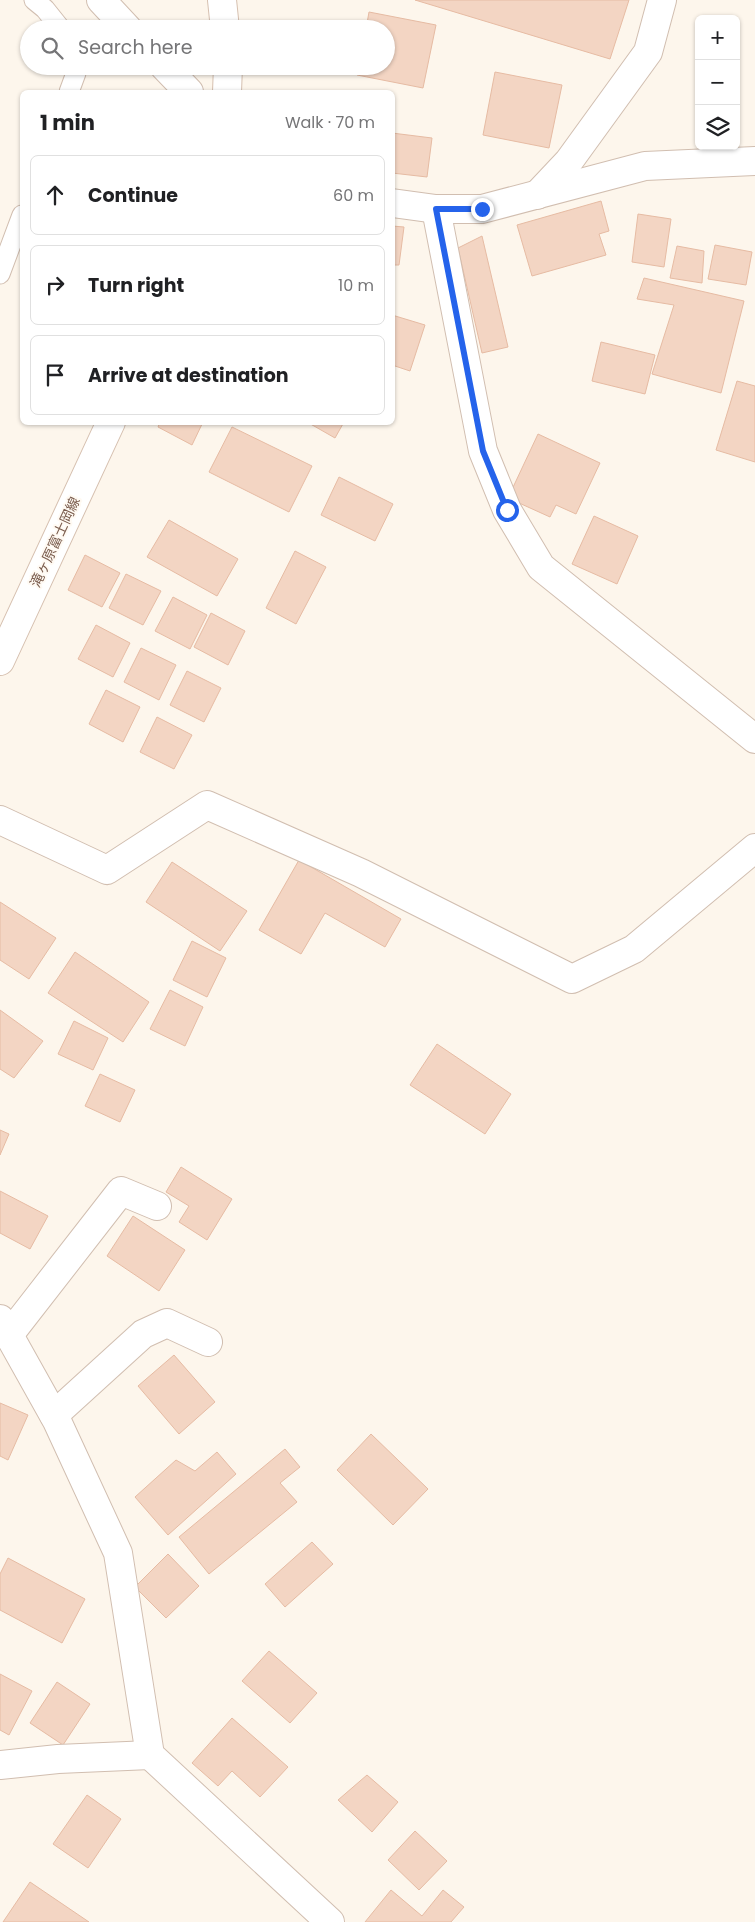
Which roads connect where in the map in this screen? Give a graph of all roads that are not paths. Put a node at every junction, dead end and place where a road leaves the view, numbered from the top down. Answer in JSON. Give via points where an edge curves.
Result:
{"nodes":[{"id":1,"x":34,"y":0,"type":"edge"},
{"id":2,"x":101,"y":0,"type":"edge"},
{"id":3,"x":222,"y":0,"type":"edge"},
{"id":4,"x":662,"y":0,"type":"edge"},
{"id":5,"x":54,"y":20,"type":"edge"},
{"id":6,"x":120,"y":20,"type":"edge"},
{"id":7,"x":224,"y":20,"type":"edge"},
{"id":8,"x":75,"y":75,"type":"edge"},
{"id":9,"x":172,"y":75,"type":"edge"},
{"id":10,"x":228,"y":75,"type":"edge"},
{"id":11,"x":69,"y":90,"type":"edge"},
{"id":12,"x":186,"y":90,"type":"edge"},
{"id":13,"x":227,"y":90,"type":"edge"},
{"id":14,"x":755,"y":161,"type":"edge"},
{"id":15,"x":537,"y":195,"type":"junction"},
{"id":16,"x":395,"y":203,"type":"edge"},
{"id":17,"x":436,"y":209,"type":"junction"},
{"id":18,"x":20,"y":220,"type":"edge"},
{"id":19,"x":0,"y":274,"type":"edge"},
{"id":20,"x":110,"y":425,"type":"edge"},
{"id":21,"x":0,"y":661,"type":"edge"},
{"id":22,"x":755,"y":739,"type":"edge"},
{"id":23,"x":0,"y":820,"type":"edge"},
{"id":24,"x":755,"y":848,"type":"edge"},
{"id":25,"x":157,"y":1206,"type":"dead end"},
{"id":26,"x":4,"y":1327,"type":"edge"},
{"id":27,"x":208,"y":1342,"type":"dead end"},
{"id":28,"x":54,"y":1414,"type":"junction"},
{"id":29,"x":150,"y":1755,"type":"junction"},
{"id":30,"x":0,"y":1765,"type":"edge"},
{"id":31,"x":330,"y":1922,"type":"edge"}],
"edges":[{"from":1,"to":5,"type":"lane"},
{"from":2,"to":6,"type":"street"},
{"from":3,"to":7,"type":"street"},
{"from":4,"to":15,"type":"street","via":[[648,52],[569,161]]},
{"from":8,"to":11,"type":"lane"},
{"from":9,"to":12,"type":"street"},
{"from":10,"to":13,"type":"street"},
{"from":14,"to":15,"type":"street","via":[[645,166]]},
{"from":15,"to":17,"type":"street","via":[[482,209]]},
{"from":16,"to":17,"type":"street"},
{"from":17,"to":22,"type":"street","via":[[483,451],[507,510],[541,567]]},
{"from":18,"to":19,"type":"lane"},
{"from":20,"to":21,"type":"street","name":"滝ヶ原富士岡線"},
{"from":23,"to":24,"type":"street","via":[[107,870],[207,805],[361,874],[572,979],[634,949]]},
{"from":25,"to":26,"type":"street","via":[[121,1191]]},
{"from":26,"to":28,"type":"street"},
{"from":27,"to":28,"type":"street","via":[[167,1324],[143,1334]]},
{"from":28,"to":29,"type":"street","via":[[118,1553]]},
{"from":29,"to":30,"type":"street"},
{"from":29,"to":31,"type":"street"}]}
